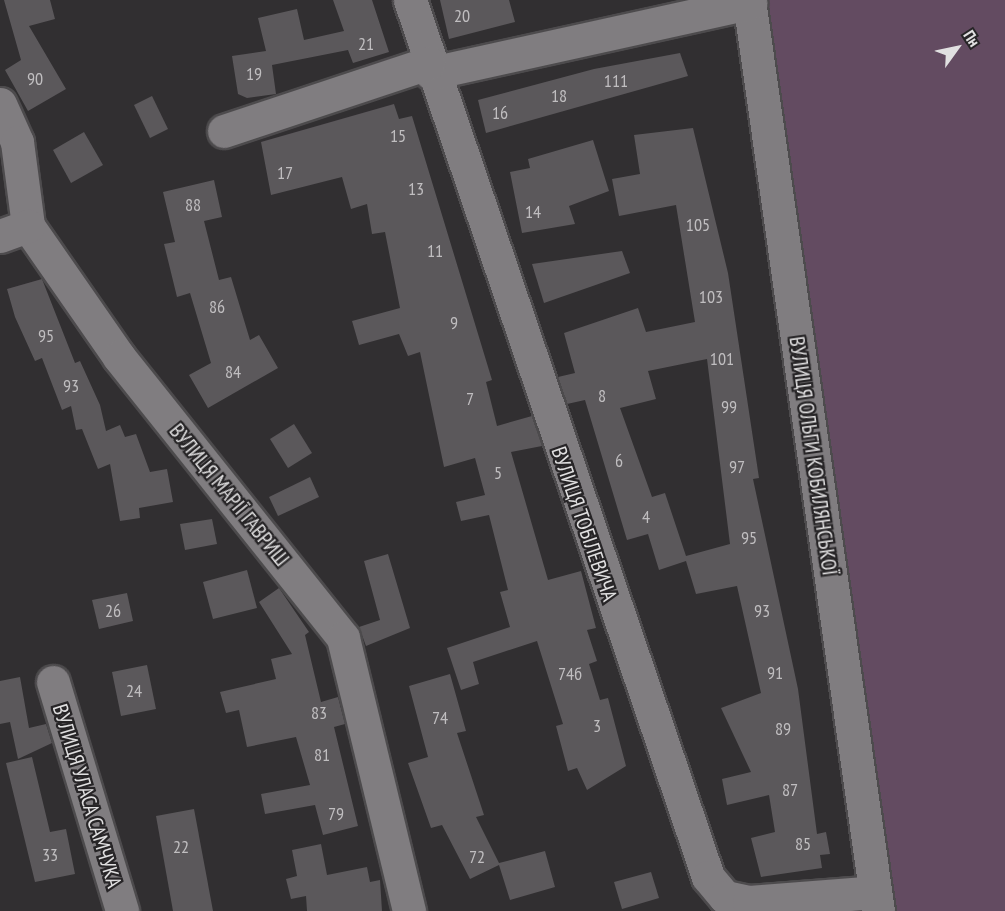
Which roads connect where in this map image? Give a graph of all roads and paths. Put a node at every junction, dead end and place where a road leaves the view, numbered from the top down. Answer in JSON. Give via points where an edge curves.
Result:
{"nodes":[{"id":1,"x":410,"y":0,"type":"edge"},
{"id":2,"x":750,"y":1,"type":"edge"},
{"id":3,"x":429,"y":68,"type":"junction"},
{"id":4,"x":0,"y":104,"type":"edge"},
{"id":5,"x":224,"y":131,"type":"dead end"},
{"id":6,"x":14,"y":231,"type":"edge"},
{"id":7,"x":53,"y":682,"type":"dead end"},
{"id":8,"x":876,"y":901,"type":"edge"},
{"id":9,"x":122,"y":911,"type":"edge"},
{"id":10,"x":409,"y":911,"type":"edge"}],
"edges":[{"from":1,"to":3,"type":"street","name":"ВУЛИЦЯ ТОБІЛЕВИЧА"},
{"from":2,"to":3,"type":"street"},
{"from":2,"to":8,"type":"street","name":"ВУЛИЦЯ ОЛЬГИ КОБИЛЯНСЬКОЇ"},
{"from":3,"to":5,"type":"street"},
{"from":3,"to":8,"type":"street","name":"ВУЛИЦЯ ТОБІЛЕВИЧА","via":[[708,877],[725,897],[749,902]]},
{"from":4,"to":6,"type":"street","name":"ВУЛИЦЯ МАРІЇ ГАВРИШ","via":[[17,142]]},
{"from":6,"to":10,"type":"street","name":"ВУЛИЦЯ МАРІЇ ГАВРИШ","via":[[343,638]]},
{"from":7,"to":9,"type":"street","name":"ВУЛИЦЯ УЛАСА САМЧУКА"}]}
